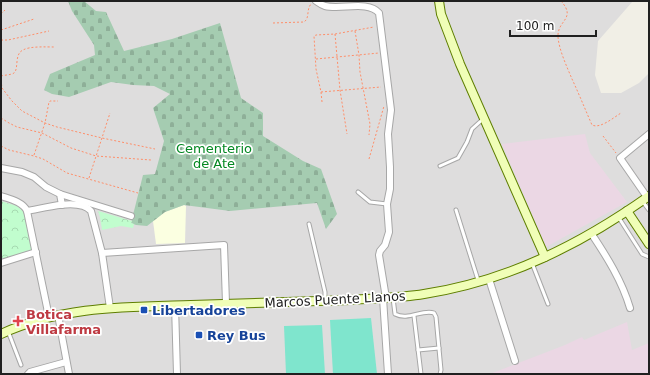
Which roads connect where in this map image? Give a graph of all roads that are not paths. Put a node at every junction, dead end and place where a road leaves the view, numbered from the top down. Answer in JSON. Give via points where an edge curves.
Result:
{"nodes":[{"id":1,"x":315,"y":1,"type":"edge"},
{"id":2,"x":439,"y":1,"type":"edge"},
{"id":3,"x":484,"y":118,"type":"junction"},
{"id":4,"x":649,"y":134,"type":"edge"},
{"id":5,"x":440,"y":166,"type":"dead end"},
{"id":6,"x":1,"y":168,"type":"edge"},
{"id":7,"x":358,"y":192,"type":"dead end"},
{"id":8,"x":60,"y":194,"type":"junction"},
{"id":9,"x":1,"y":196,"type":"edge"},
{"id":10,"x":646,"y":198,"type":"edge"},
{"id":11,"x":387,"y":204,"type":"junction"},
{"id":12,"x":62,"y":205,"type":"junction"},
{"id":13,"x":456,"y":210,"type":"dead end"},
{"id":14,"x":649,"y":210,"type":"edge"},
{"id":15,"x":27,"y":211,"type":"junction"},
{"id":16,"x":627,"y":211,"type":"junction"},
{"id":17,"x":131,"y":216,"type":"dead end"},
{"id":18,"x":618,"y":217,"type":"junction"},
{"id":19,"x":635,"y":222,"type":"junction"},
{"id":20,"x":309,"y":224,"type":"dead end"},
{"id":21,"x":625,"y":228,"type":"junction"},
{"id":22,"x":591,"y":234,"type":"junction"},
{"id":23,"x":649,"y":244,"type":"edge"},
{"id":24,"x":36,"y":252,"type":"junction"},
{"id":25,"x":102,"y":253,"type":"junction"},
{"id":26,"x":545,"y":257,"type":"junction"},
{"id":27,"x":649,"y":257,"type":"edge"},
{"id":28,"x":1,"y":263,"type":"edge"},
{"id":29,"x":532,"y":263,"type":"junction"},
{"id":30,"x":489,"y":279,"type":"junction"},
{"id":31,"x":478,"y":282,"type":"junction"},
{"id":32,"x":387,"y":298,"type":"junction"},
{"id":33,"x":325,"y":301,"type":"junction"},
{"id":34,"x":226,"y":303,"type":"junction"},
{"id":35,"x":548,"y":304,"type":"dead end"},
{"id":36,"x":175,"y":305,"type":"junction"},
{"id":37,"x":110,"y":308,"type":"junction"},
{"id":38,"x":630,"y":308,"type":"dead end"},
{"id":39,"x":53,"y":316,"type":"junction"},
{"id":40,"x":414,"y":316,"type":"junction"},
{"id":41,"x":4,"y":333,"type":"edge"},
{"id":42,"x":439,"y":348,"type":"junction"},
{"id":43,"x":418,"y":350,"type":"junction"},
{"id":44,"x":515,"y":361,"type":"dead end"},
{"id":45,"x":66,"y":362,"type":"junction"},
{"id":46,"x":21,"y":365,"type":"dead end"},
{"id":47,"x":28,"y":374,"type":"edge"},
{"id":48,"x":69,"y":374,"type":"edge"},
{"id":49,"x":177,"y":374,"type":"edge"},
{"id":50,"x":388,"y":374,"type":"edge"},
{"id":51,"x":421,"y":374,"type":"edge"},
{"id":52,"x":440,"y":374,"type":"edge"}],
"edges":[{"from":1,"to":11,"type":"street","via":[[326,6],[365,4],[372,6],[379,13],[391,110],[388,134],[390,189]]},
{"from":2,"to":3,"type":"street","via":[[441,14]]},
{"from":3,"to":5,"type":"lane","via":[[472,129],[468,142],[458,158]]},
{"from":3,"to":26,"type":"street"},
{"from":4,"to":10,"type":"street","via":[[620,158]]},
{"from":6,"to":8,"type":"street","via":[[34,177]]},
{"from":7,"to":11,"type":"lane","via":[[370,202]]},
{"from":8,"to":12,"type":"street"},
{"from":8,"to":17,"type":"street"},
{"from":9,"to":15,"type":"street","via":[[25,206]]},
{"from":10,"to":14,"type":"lane"},
{"from":10,"to":16,"type":"street","name":"Marcos Puente Llanos"},
{"from":11,"to":32,"type":"street","via":[[389,232],[379,255]]},
{"from":12,"to":15,"type":"street"},
{"from":12,"to":25,"type":"street","via":[[76,204],[92,211]]},
{"from":13,"to":31,"type":"lane"},
{"from":15,"to":24,"type":"street"},
{"from":16,"to":18,"type":"street","name":"Marcos Puente Llanos"},
{"from":16,"to":19,"type":"street"},
{"from":18,"to":21,"type":"lane"},
{"from":18,"to":22,"type":"street","name":"Marcos Puente Llanos"},
{"from":19,"to":21,"type":"lane"},
{"from":19,"to":23,"type":"street"},
{"from":20,"to":33,"type":"lane"},
{"from":21,"to":27,"type":"lane","via":[[642,254]]},
{"from":22,"to":26,"type":"street","name":"Marcos Puente Llanos"},
{"from":22,"to":38,"type":"street","via":[[620,281]]},
{"from":24,"to":28,"type":"street"},
{"from":24,"to":39,"type":"street"},
{"from":25,"to":34,"type":"street","via":[[224,245]]},
{"from":25,"to":37,"type":"street"},
{"from":26,"to":29,"type":"street","name":"Marcos Puente Llanos"},
{"from":29,"to":30,"type":"street","name":"Marcos Puente Llanos"},
{"from":29,"to":35,"type":"lane"},
{"from":30,"to":31,"type":"street","name":"Marcos Puente Llanos"},
{"from":30,"to":44,"type":"street"},
{"from":31,"to":32,"type":"street","name":"Marcos Puente Llanos","via":[[438,292]]},
{"from":32,"to":33,"type":"street","name":"Marcos Puente Llanos"},
{"from":32,"to":40,"type":"lane","via":[[400,317]]},
{"from":32,"to":50,"type":"street"},
{"from":33,"to":34,"type":"street","name":"Marcos Puente Llanos"},
{"from":34,"to":36,"type":"street","name":"Marcos Puente Llanos"},
{"from":36,"to":37,"type":"street","name":"Marcos Puente Llanos"},
{"from":36,"to":49,"type":"street"},
{"from":37,"to":39,"type":"street","name":"Marcos Puente Llanos"},
{"from":39,"to":41,"type":"street","name":"Marcos Puente Llanos"},
{"from":39,"to":45,"type":"street"},
{"from":40,"to":42,"type":"lane","via":[[434,313]]},
{"from":40,"to":43,"type":"lane"},
{"from":41,"to":46,"type":"lane"},
{"from":42,"to":43,"type":"lane"},
{"from":42,"to":52,"type":"lane"},
{"from":43,"to":51,"type":"lane"},
{"from":45,"to":47,"type":"street"},
{"from":45,"to":48,"type":"street"}]}
